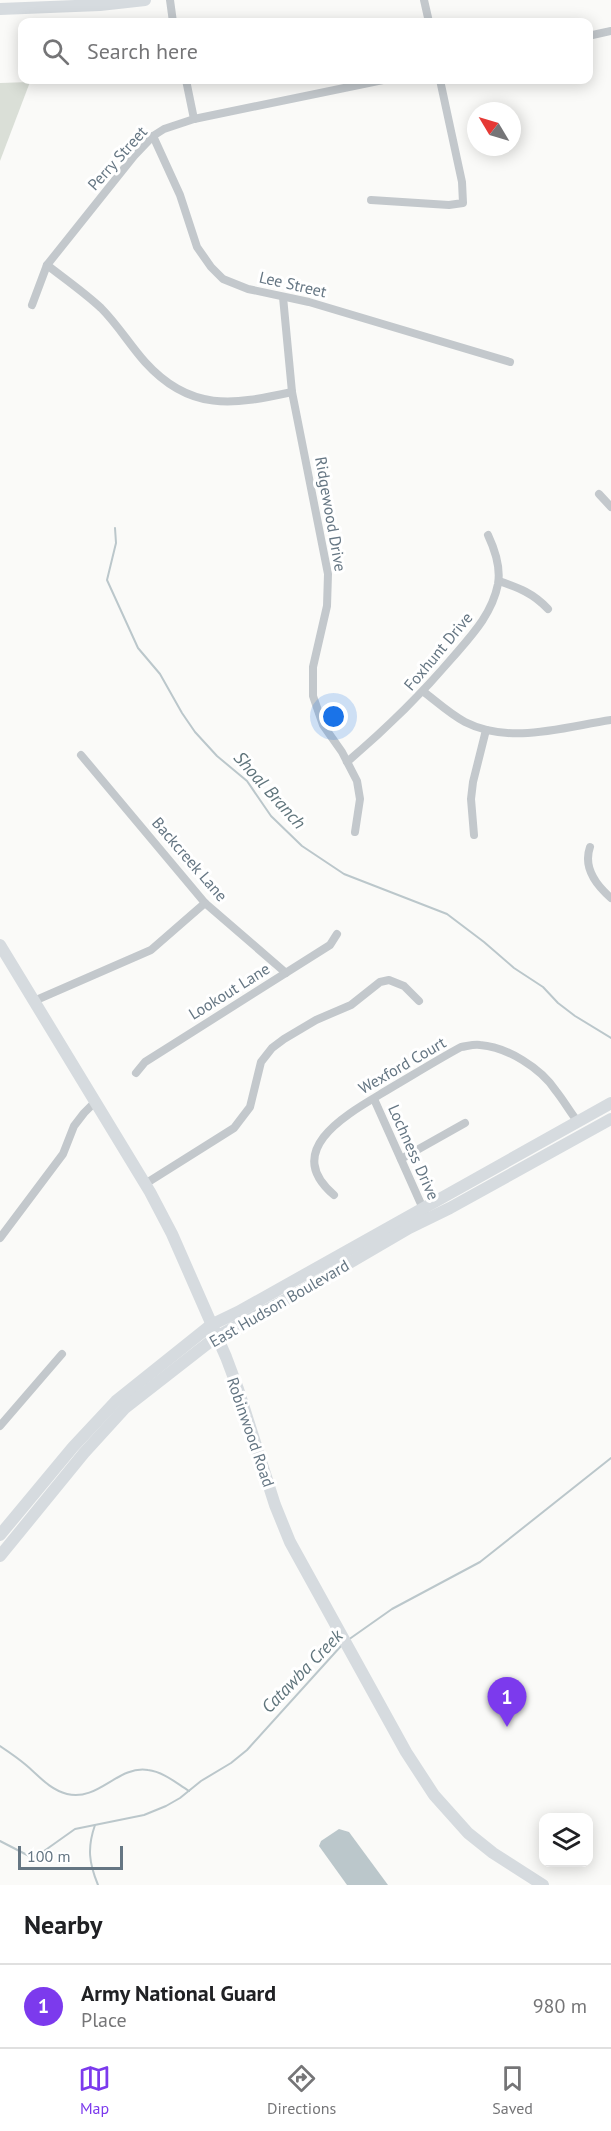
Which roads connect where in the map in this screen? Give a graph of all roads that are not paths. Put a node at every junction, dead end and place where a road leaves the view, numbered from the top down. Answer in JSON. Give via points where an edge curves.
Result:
{"nodes":[{"id":1,"x":145,"y":0,"type":"edge"},
{"id":2,"x":170,"y":0,"type":"edge"},
{"id":3,"x":424,"y":0,"type":"edge"},
{"id":4,"x":0,"y":9,"type":"edge"},
{"id":5,"x":172,"y":18,"type":"edge"},
{"id":6,"x":428,"y":18,"type":"edge"},
{"id":7,"x":611,"y":31,"type":"edge"},
{"id":8,"x":593,"y":35,"type":"edge"},
{"id":9,"x":187,"y":84,"type":"edge"},
{"id":10,"x":364,"y":84,"type":"edge"},
{"id":11,"x":441,"y":84,"type":"edge"},
{"id":12,"x":194,"y":119,"type":"junction"},
{"id":13,"x":153,"y":136,"type":"junction"},
{"id":14,"x":371,"y":200,"type":"dead end"},
{"id":15,"x":47,"y":265,"type":"junction"},
{"id":16,"x":283,"y":297,"type":"junction"},
{"id":17,"x":32,"y":305,"type":"dead end"},
{"id":18,"x":510,"y":362,"type":"dead end"},
{"id":19,"x":292,"y":392,"type":"junction"},
{"id":20,"x":599,"y":494,"type":"dead end"},
{"id":21,"x":611,"y":507,"type":"edge"},
{"id":22,"x":488,"y":535,"type":"dead end"},
{"id":23,"x":499,"y":581,"type":"junction"},
{"id":24,"x":548,"y":609,"type":"dead end"},
{"id":25,"x":424,"y":692,"type":"junction"},
{"id":26,"x":611,"y":720,"type":"edge"},
{"id":27,"x":486,"y":730,"type":"junction"},
{"id":28,"x":81,"y":755,"type":"dead end"},
{"id":29,"x":347,"y":762,"type":"junction"},
{"id":30,"x":355,"y":832,"type":"dead end"},
{"id":31,"x":474,"y":835,"type":"dead end"},
{"id":32,"x":590,"y":847,"type":"dead end"},
{"id":33,"x":611,"y":898,"type":"edge"},
{"id":34,"x":205,"y":903,"type":"junction"},
{"id":35,"x":337,"y":934,"type":"dead end"},
{"id":36,"x":0,"y":945,"type":"edge"},
{"id":37,"x":286,"y":974,"type":"junction"},
{"id":38,"x":34,"y":1001,"type":"junction"},
{"id":39,"x":419,"y":1001,"type":"dead end"},
{"id":40,"x":136,"y":1073,"type":"dead end"},
{"id":41,"x":374,"y":1099,"type":"junction"},
{"id":42,"x":95,"y":1102,"type":"junction"},
{"id":43,"x":611,"y":1104,"type":"edge"},
{"id":44,"x":611,"y":1119,"type":"edge"},
{"id":45,"x":578,"y":1122,"type":"junction"},
{"id":46,"x":465,"y":1124,"type":"dead end"},
{"id":47,"x":581,"y":1136,"type":"junction"},
{"id":48,"x":401,"y":1159,"type":"junction"},
{"id":49,"x":145,"y":1184,"type":"junction"},
{"id":50,"x":334,"y":1195,"type":"dead end"},
{"id":51,"x":425,"y":1213,"type":"junction"},
{"id":52,"x":0,"y":1238,"type":"edge"},
{"id":53,"x":214,"y":1331,"type":"junction"},
{"id":54,"x":62,"y":1354,"type":"dead end"},
{"id":55,"x":2,"y":1419,"type":"edge"},
{"id":56,"x":0,"y":1535,"type":"edge"},
{"id":57,"x":0,"y":1556,"type":"edge"},
{"id":58,"x":543,"y":1885,"type":"edge"}],
"edges":[{"from":1,"to":4,"type":"main road"},
{"from":2,"to":5,"type":"street"},
{"from":3,"to":6,"type":"street"},
{"from":7,"to":8,"type":"street"},
{"from":9,"to":12,"type":"street"},
{"from":10,"to":12,"type":"street","name":"Perry Street"},
{"from":11,"to":14,"type":"street","via":[[463,203],[450,206]]},
{"from":12,"to":13,"type":"street","name":"Perry Street"},
{"from":13,"to":15,"type":"street","name":"Perry Street"},
{"from":13,"to":16,"type":"street","name":"Lee Street","via":[[176,183],[205,260],[235,285]]},
{"from":15,"to":17,"type":"street","name":"Perry Street"},
{"from":15,"to":19,"type":"street","via":[[101,309],[154,371],[189,394],[213,402],[231,402]]},
{"from":16,"to":18,"type":"street","name":"Lee Street"},
{"from":16,"to":19,"type":"street","name":"Ridgewood Drive"},
{"from":19,"to":29,"type":"street","name":"Ridgewood Drive","via":[[328,574],[327,606],[313,667],[314,696],[323,725]]},
{"from":20,"to":21,"type":"street"},
{"from":22,"to":23,"type":"street","name":"Foxhunt Drive","via":[[498,562]]},
{"from":23,"to":24,"type":"street","via":[[536,596]]},
{"from":23,"to":25,"type":"street","name":"Foxhunt Drive","via":[[487,616]]},
{"from":25,"to":27,"type":"street","via":[[463,721]]},
{"from":25,"to":29,"type":"street","name":"Foxhunt Drive"},
{"from":26,"to":27,"type":"street","via":[[525,734]]},
{"from":27,"to":31,"type":"street","via":[[471,799]]},
{"from":28,"to":34,"type":"street","name":"Backcreek Lane"},
{"from":29,"to":30,"type":"street","name":"Ridgewood Drive","via":[[360,790]]},
{"from":32,"to":33,"type":"street","via":[[587,863]]},
{"from":34,"to":37,"type":"street","name":"Backcreek Lane"},
{"from":34,"to":38,"type":"street","via":[[151,950]]},
{"from":35,"to":37,"type":"street","name":"Lookout Lane","via":[[330,945]]},
{"from":36,"to":38,"type":"main road","name":"Robinwood Road"},
{"from":37,"to":40,"type":"street","name":"Lookout Lane","via":[[145,1062]]},
{"from":38,"to":42,"type":"main road","name":"Robinwood Road"},
{"from":39,"to":49,"type":"street","via":[[404,986],[389,980],[380,982],[351,1005],[284,1039],[261,1062],[249,1107],[234,1128]]},
{"from":41,"to":45,"type":"street","name":"Wexford Court","via":[[461,1047],[477,1044],[492,1046],[534,1069],[556,1090]]},
{"from":41,"to":48,"type":"street","name":"Lochness Drive"},
{"from":41,"to":50,"type":"street","name":"Wexford Court","via":[[337,1122],[321,1141],[317,1174]]},
{"from":42,"to":49,"type":"main road","name":"Robinwood Road"},
{"from":42,"to":52,"type":"street","via":[[74,1126],[63,1154]]},
{"from":43,"to":45,"type":"main road","name":"East Hudson Boulevard"},
{"from":44,"to":47,"type":"main road","name":"East Hudson Boulevard"},
{"from":45,"to":47,"type":"main road"},
{"from":45,"to":51,"type":"main road","name":"East Hudson Boulevard"},
{"from":46,"to":48,"type":"street"},
{"from":47,"to":51,"type":"main road","name":"East Hudson Boulevard"},
{"from":48,"to":51,"type":"street","name":"Lochness Drive"},
{"from":49,"to":53,"type":"main road","name":"Robinwood Road","via":[[172,1234]]},
{"from":51,"to":53,"type":"main road","name":"East Hudson Boulevard","via":[[238,1312]]},
{"from":53,"to":56,"type":"main road","name":"East Hudson Boulevard","via":[[116,1401]]},
{"from":53,"to":57,"type":"main road","name":"East Hudson Boulevard","via":[[125,1408]]},
{"from":53,"to":58,"type":"main road","name":"Robinwood Road","via":[[238,1389],[284,1527],[418,1773],[468,1833]]},
{"from":54,"to":55,"type":"street"}]}
